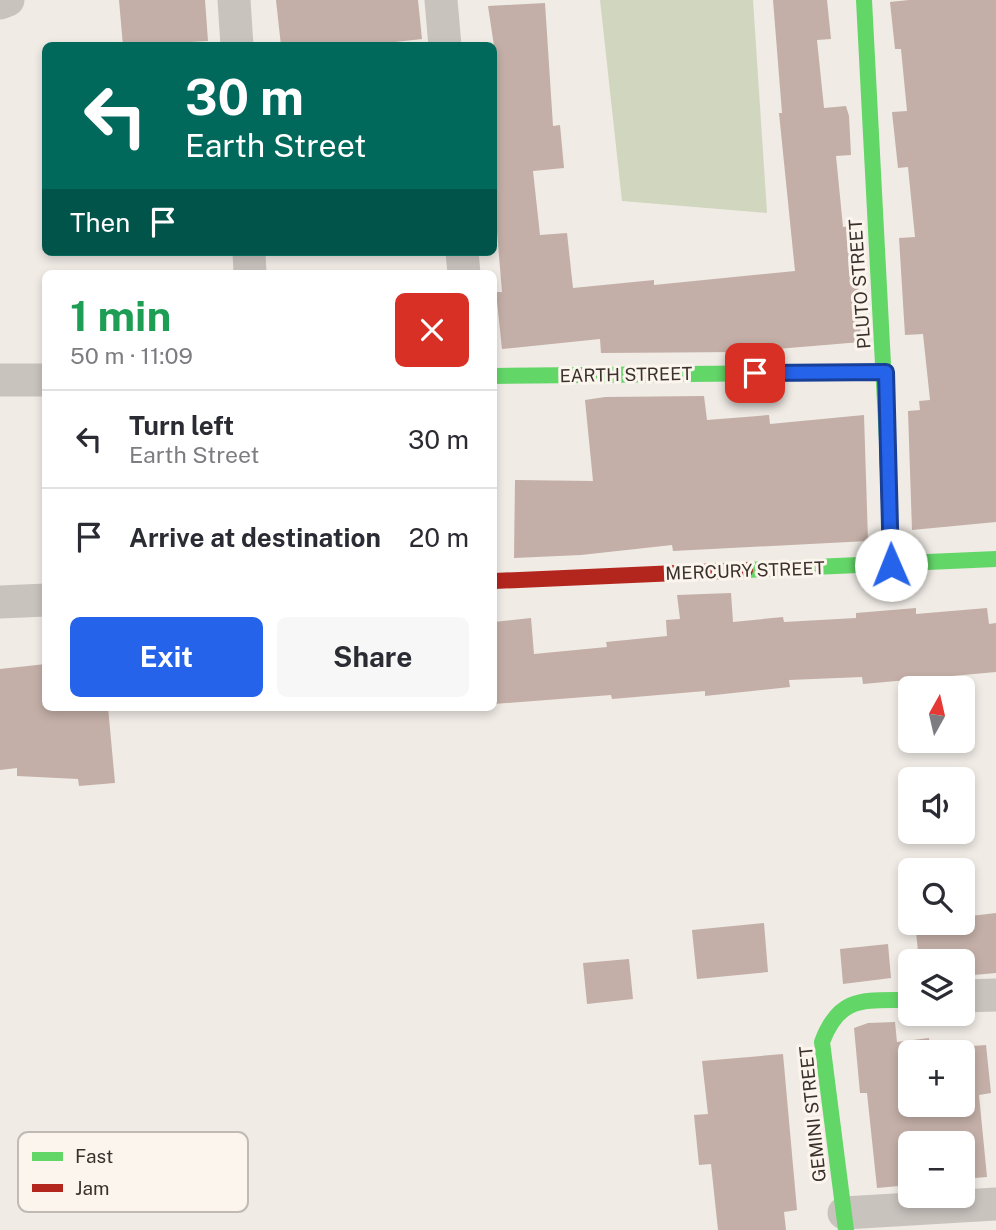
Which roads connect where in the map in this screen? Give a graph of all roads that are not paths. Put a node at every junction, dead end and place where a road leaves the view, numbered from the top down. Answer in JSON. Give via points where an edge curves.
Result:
{"nodes":[{"id":1,"x":8,"y":0,"type":"edge"},
{"id":2,"x":234,"y":0,"type":"edge"},
{"id":3,"x":441,"y":0,"type":"edge"},
{"id":4,"x":864,"y":0,"type":"edge"},
{"id":5,"x":0,"y":3,"type":"edge"},
{"id":6,"x":237,"y":42,"type":"edge"},
{"id":7,"x":445,"y":42,"type":"edge"},
{"id":8,"x":886,"y":372,"type":"junction"},
{"id":9,"x":497,"y":376,"type":"edge"},
{"id":10,"x":0,"y":380,"type":"edge"},
{"id":11,"x":42,"y":380,"type":"edge"},
{"id":12,"x":996,"y":559,"type":"edge"},
{"id":13,"x":891,"y":565,"type":"junction"},
{"id":14,"x":497,"y":581,"type":"edge"},
{"id":15,"x":42,"y":600,"type":"edge"},
{"id":16,"x":0,"y":602,"type":"edge"},
{"id":17,"x":996,"y":995,"type":"edge"},
{"id":18,"x":975,"y":996,"type":"edge"},
{"id":19,"x":898,"y":1001,"type":"edge"},
{"id":20,"x":996,"y":1204,"type":"edge"},
{"id":21,"x":845,"y":1222,"type":"edge"}],
"edges":[{"from":1,"to":5,"type":"street"},
{"from":2,"to":6,"type":"street"},
{"from":3,"to":7,"type":"street"},
{"from":4,"to":8,"type":"street","name":"PLUTO STREET"},
{"from":8,"to":9,"type":"street","name":"EARTH STREET"},
{"from":8,"to":13,"type":"street","name":"PLUTO STREET"},
{"from":10,"to":11,"type":"street"},
{"from":12,"to":13,"type":"street","name":"MERCURY STREET"},
{"from":13,"to":14,"type":"street","name":"MERCURY STREET"},
{"from":15,"to":16,"type":"street"},
{"from":17,"to":18,"type":"street"},
{"from":19,"to":21,"type":"street","name":"GEMINI STREET","via":[[849,1003],[829,1018],[822,1042]]},
{"from":20,"to":21,"type":"street"}]}
